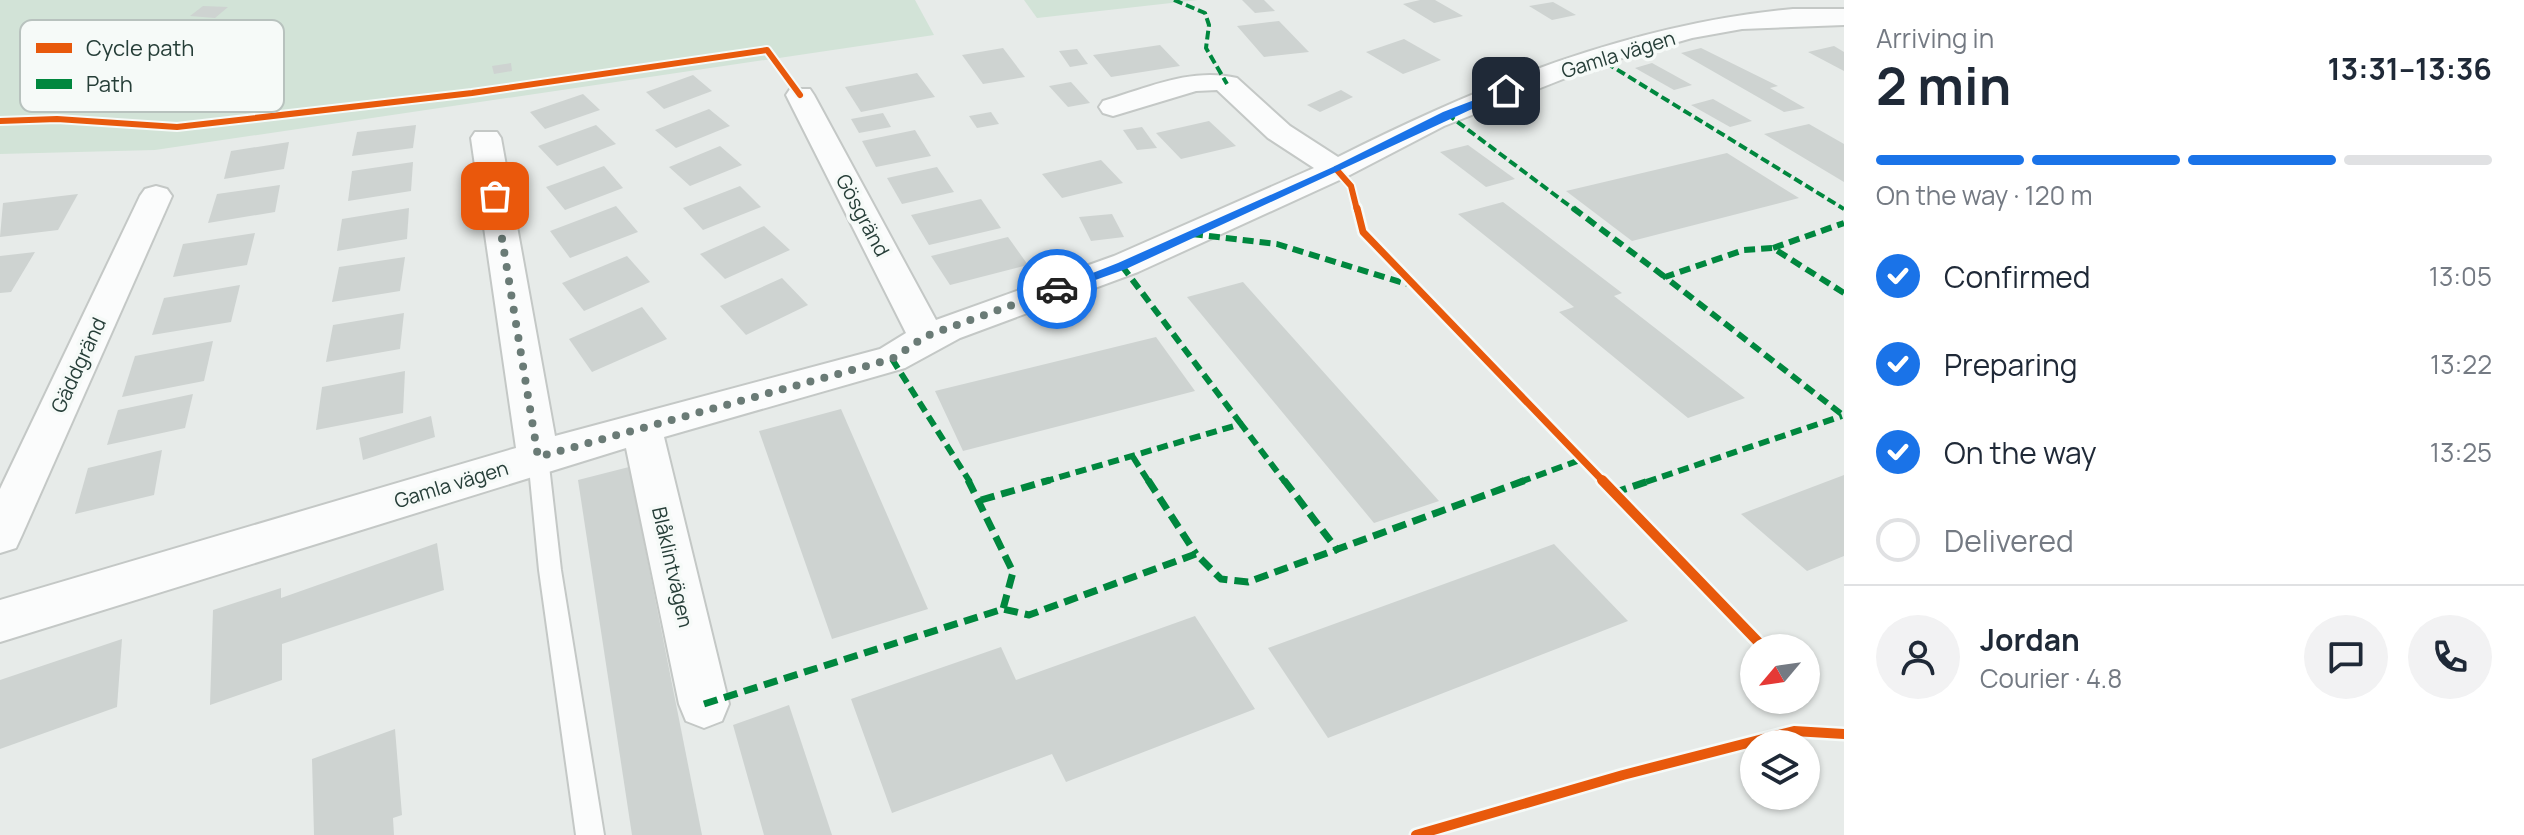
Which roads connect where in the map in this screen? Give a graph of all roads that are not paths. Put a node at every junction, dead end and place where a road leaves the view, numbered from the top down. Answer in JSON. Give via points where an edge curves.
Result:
{"nodes":[{"id":1,"x":1844,"y":17,"type":"edge"},
{"id":2,"x":800,"y":95,"type":"dead end"},
{"id":3,"x":1113,"y":107,"type":"dead end"},
{"id":4,"x":486,"y":138,"type":"dead end"},
{"id":5,"x":1336,"y":169,"type":"junction"},
{"id":6,"x":156,"y":196,"type":"dead end"},
{"id":7,"x":926,"y":336,"type":"junction"},
{"id":8,"x":642,"y":430,"type":"junction"},
{"id":9,"x":538,"y":457,"type":"junction"},
{"id":10,"x":0,"y":535,"type":"edge"},
{"id":11,"x":0,"y":621,"type":"edge"},
{"id":12,"x":704,"y":704,"type":"dead end"},
{"id":13,"x":590,"y":835,"type":"edge"}],
"edges":[{"from":1,"to":5,"type":"street","name":"Gamla vägen","via":[[1747,22],[1595,56],[1447,114]]},
{"from":2,"to":7,"type":"street","name":"Gösgränd"},
{"from":3,"to":5,"type":"street","via":[[1192,83],[1227,84],[1279,132]]},
{"from":4,"to":9,"type":"street"},
{"from":5,"to":7,"type":"street","name":"Gamla vägen","via":[[1122,266]]},
{"from":6,"to":10,"type":"street","name":"Gäddgränd"},
{"from":7,"to":8,"type":"street","name":"Gamla vägen","via":[[892,359]]},
{"from":8,"to":9,"type":"street","name":"Gamla vägen"},
{"from":8,"to":12,"type":"street","name":"Blåklintvägen"},
{"from":9,"to":11,"type":"street","name":"Gamla vägen"},
{"from":9,"to":13,"type":"lane"}]}
